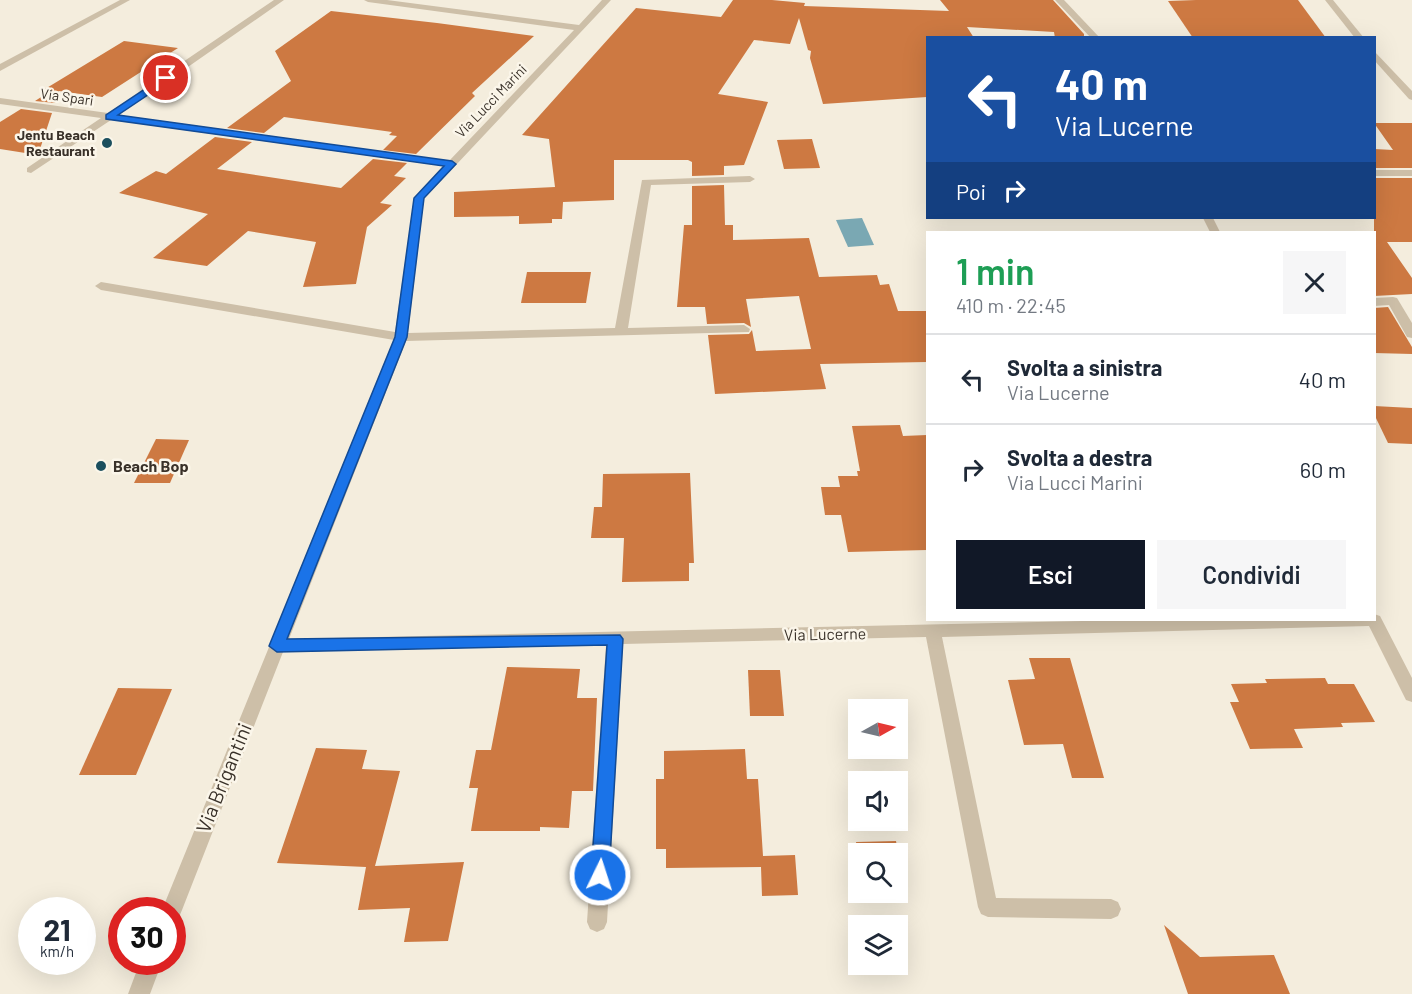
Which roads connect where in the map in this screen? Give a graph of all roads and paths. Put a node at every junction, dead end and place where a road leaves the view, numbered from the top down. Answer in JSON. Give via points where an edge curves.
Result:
{"nodes":[{"id":1,"x":126,"y":0,"type":"edge"},
{"id":2,"x":280,"y":0,"type":"edge"},
{"id":3,"x":368,"y":0,"type":"edge"},
{"id":4,"x":607,"y":0,"type":"edge"},
{"id":5,"x":1059,"y":0,"type":"edge"},
{"id":6,"x":1329,"y":0,"type":"edge"},
{"id":7,"x":582,"y":28,"type":"junction"},
{"id":8,"x":1094,"y":36,"type":"edge"},
{"id":9,"x":1358,"y":36,"type":"edge"},
{"id":10,"x":1376,"y":56,"type":"edge"},
{"id":11,"x":0,"y":68,"type":"edge"},
{"id":12,"x":1412,"y":97,"type":"edge"},
{"id":13,"x":0,"y":101,"type":"edge"},
{"id":14,"x":110,"y":117,"type":"junction"},
{"id":15,"x":452,"y":164,"type":"junction"},
{"id":16,"x":31,"y":170,"type":"dead end"},
{"id":17,"x":1376,"y":173,"type":"edge"},
{"id":18,"x":1412,"y":173,"type":"edge"},
{"id":19,"x":750,"y":179,"type":"dead end"},
{"id":20,"x":101,"y":286,"type":"dead end"},
{"id":21,"x":1376,"y":302,"type":"edge"},
{"id":22,"x":744,"y":329,"type":"dead end"},
{"id":23,"x":621,"y":332,"type":"junction"},
{"id":24,"x":1412,"y":333,"type":"edge"},
{"id":25,"x":401,"y":337,"type":"junction"},
{"id":26,"x":1337,"y":621,"type":"edge"},
{"id":27,"x":1375,"y":621,"type":"edge"},
{"id":28,"x":933,"y":632,"type":"junction"},
{"id":29,"x":615,"y":639,"type":"junction"},
{"id":30,"x":277,"y":646,"type":"junction"},
{"id":31,"x":1412,"y":695,"type":"edge"},
{"id":32,"x":177,"y":897,"type":"edge"},
{"id":33,"x":1111,"y":909,"type":"dead end"},
{"id":34,"x":597,"y":922,"type":"dead end"},
{"id":35,"x":147,"y":975,"type":"edge"},
{"id":36,"x":139,"y":994,"type":"edge"}],
"edges":[{"from":1,"to":11,"type":"street"},
{"from":2,"to":14,"type":"street"},
{"from":3,"to":7,"type":"street"},
{"from":4,"to":7,"type":"street","name":"Via Lucci Marini"},
{"from":5,"to":8,"type":"street"},
{"from":6,"to":9,"type":"street"},
{"from":7,"to":15,"type":"street","name":"Via Lucci Marini"},
{"from":10,"to":12,"type":"street"},
{"from":13,"to":14,"type":"street","name":"Via Spari"},
{"from":14,"to":15,"type":"street","name":"Via Spari"},
{"from":14,"to":16,"type":"street"},
{"from":15,"to":25,"type":"street","name":"Via Lucci Marini","via":[[419,198]]},
{"from":17,"to":18,"type":"street"},
{"from":19,"to":23,"type":"street","via":[[646,182]]},
{"from":20,"to":25,"type":"street"},
{"from":21,"to":24,"type":"street","via":[[1393,301]]},
{"from":22,"to":23,"type":"street"},
{"from":23,"to":25,"type":"street"},
{"from":25,"to":30,"type":"street","name":"Via Lucci Marini"},
{"from":26,"to":28,"type":"street","name":"Via Lucerne"},
{"from":27,"to":31,"type":"street"},
{"from":28,"to":29,"type":"street","name":"Via Lucerne"},
{"from":28,"to":33,"type":"street","via":[[988,907]]},
{"from":29,"to":30,"type":"street","name":"Via Lucerne"},
{"from":29,"to":34,"type":"street"},
{"from":30,"to":32,"type":"street","name":"Via Brigantini"},
{"from":35,"to":36,"type":"street"}]}
